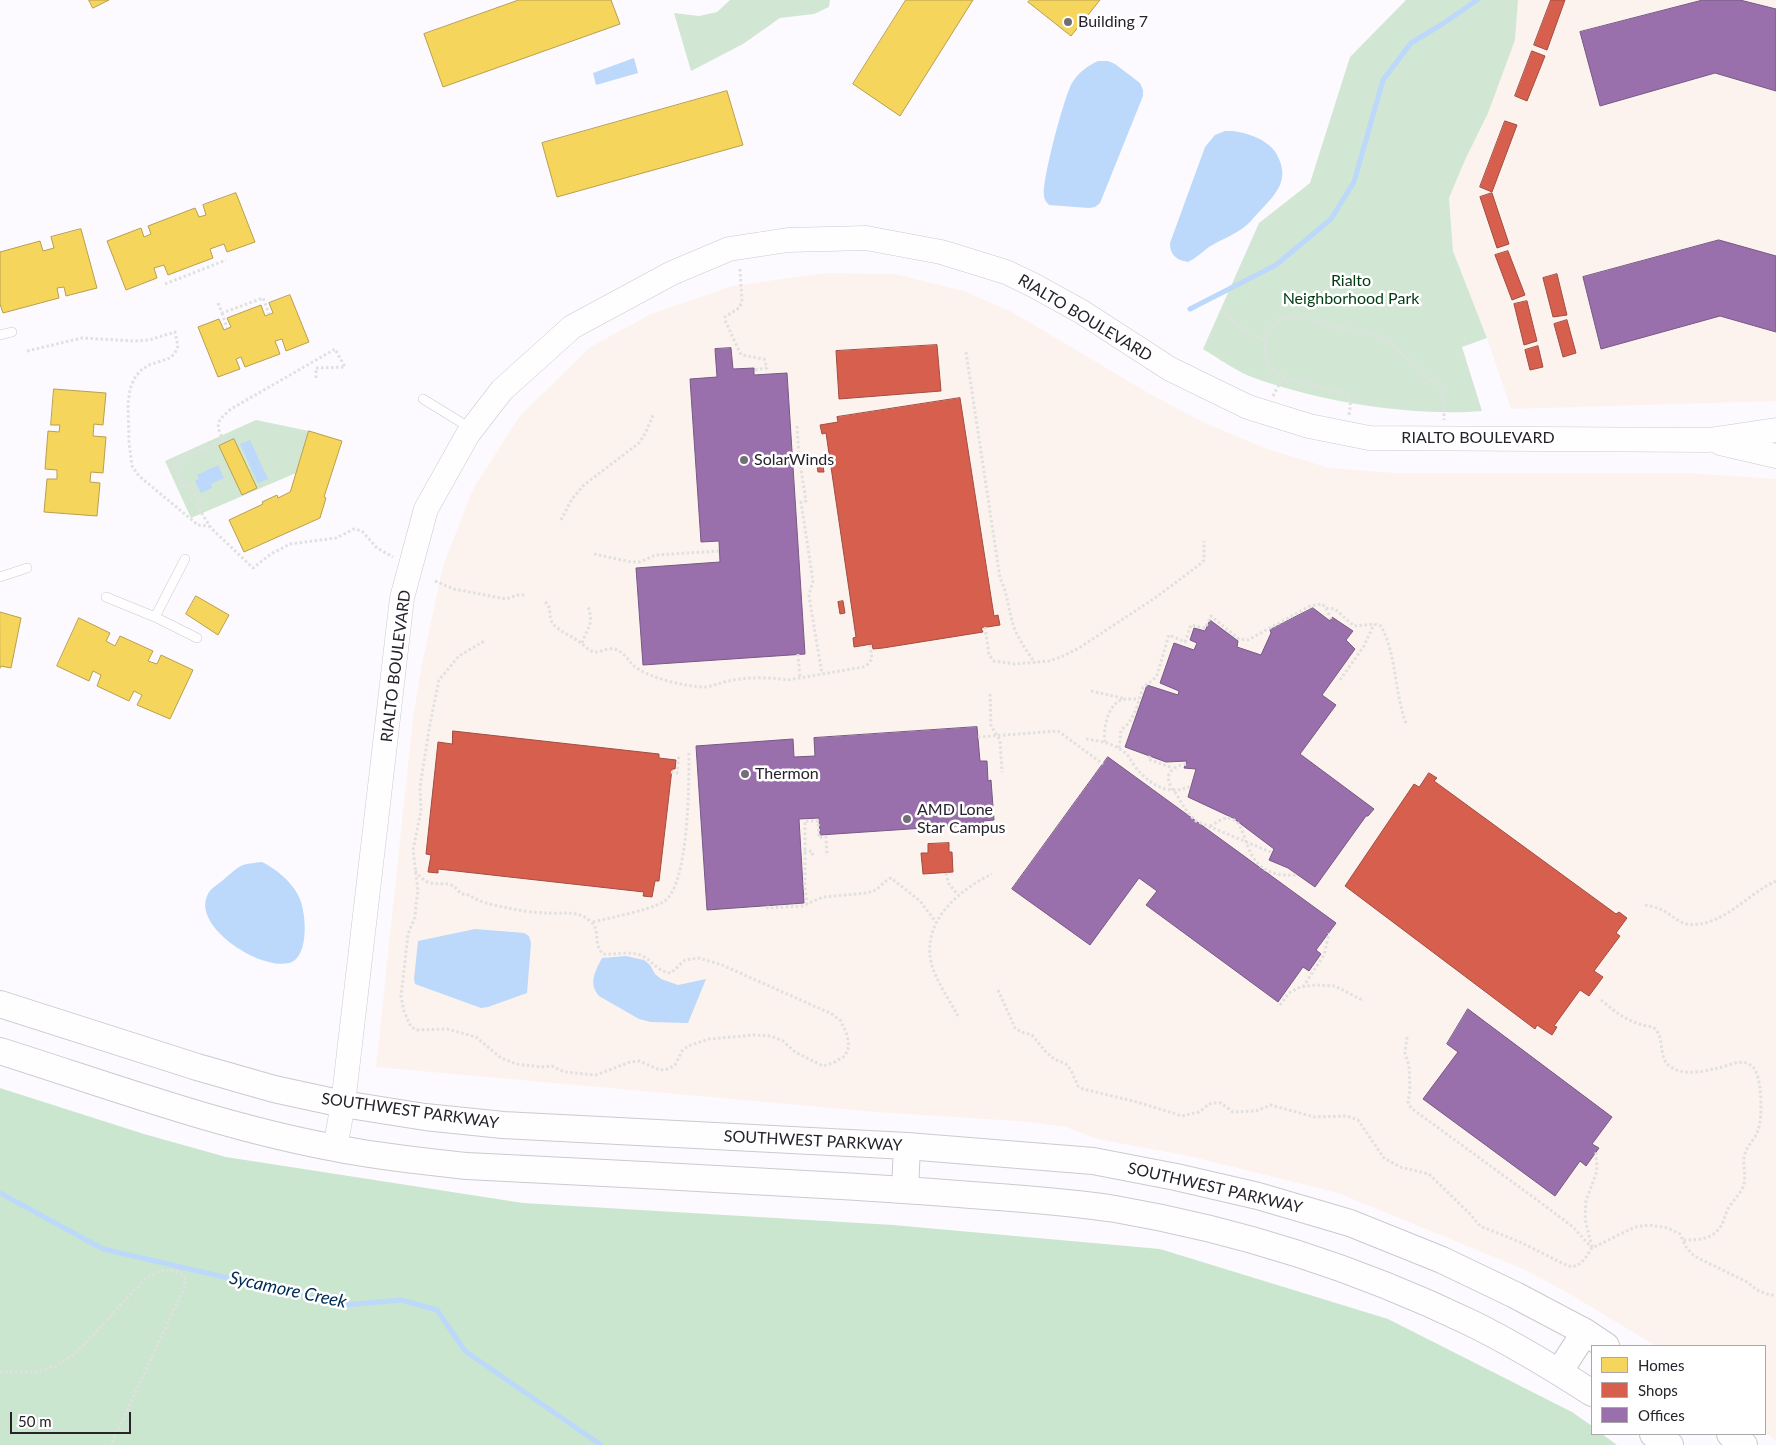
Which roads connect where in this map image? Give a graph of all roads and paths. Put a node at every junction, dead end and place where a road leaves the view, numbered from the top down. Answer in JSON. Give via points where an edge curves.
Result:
{"nodes":[{"id":1,"x":226,"y":260,"type":"dead end"},
{"id":2,"x":740,"y":270,"type":"dead end"},
{"id":3,"x":165,"y":284,"type":"dead end"},
{"id":4,"x":218,"y":303,"type":"dead end"},
{"id":5,"x":1222,"y":310,"type":"dead end"},
{"id":6,"x":222,"y":313,"type":"junction"},
{"id":7,"x":269,"y":314,"type":"dead end"},
{"id":8,"x":227,"y":328,"type":"dead end"},
{"id":9,"x":12,"y":332,"type":"dead end"},
{"id":10,"x":0,"y":335,"type":"edge"},
{"id":11,"x":1265,"y":340,"type":"junction"},
{"id":12,"x":27,"y":351,"type":"dead end"},
{"id":13,"x":966,"y":352,"type":"dead end"},
{"id":14,"x":754,"y":370,"type":"dead end"},
{"id":15,"x":1283,"y":377,"type":"junction"},
{"id":16,"x":316,"y":378,"type":"dead end"},
{"id":17,"x":1273,"y":396,"type":"dead end"},
{"id":18,"x":423,"y":399,"type":"dead end"},
{"id":19,"x":653,"y":414,"type":"dead end"},
{"id":20,"x":1348,"y":416,"type":"dead end"},
{"id":21,"x":1444,"y":421,"type":"dead end"},
{"id":22,"x":798,"y":426,"type":"dead end"},
{"id":23,"x":472,"y":429,"type":"junction"},
{"id":24,"x":1776,"y":430,"type":"edge"},
{"id":25,"x":1709,"y":440,"type":"junction"},
{"id":26,"x":1776,"y":456,"type":"edge"},
{"id":27,"x":561,"y":520,"type":"dead end"},
{"id":28,"x":210,"y":526,"type":"junction"},
{"id":29,"x":1204,"y":541,"type":"dead end"},
{"id":30,"x":720,"y":551,"type":"dead end"},
{"id":31,"x":594,"y":554,"type":"dead end"},
{"id":32,"x":394,"y":557,"type":"dead end"},
{"id":33,"x":185,"y":559,"type":"dead end"},
{"id":34,"x":27,"y":568,"type":"dead end"},
{"id":35,"x":0,"y":577,"type":"edge"},
{"id":36,"x":435,"y":581,"type":"dead end"},
{"id":37,"x":526,"y":595,"type":"dead end"},
{"id":38,"x":106,"y":597,"type":"dead end"},
{"id":39,"x":545,"y":602,"type":"dead end"},
{"id":40,"x":588,"y":606,"type":"dead end"},
{"id":41,"x":1326,"y":608,"type":"junction"},
{"id":42,"x":155,"y":617,"type":"junction"},
{"id":43,"x":1331,"y":619,"type":"dead end"},
{"id":44,"x":1374,"y":624,"type":"junction"},
{"id":45,"x":984,"y":627,"type":"dead end"},
{"id":46,"x":197,"y":638,"type":"dead end"},
{"id":47,"x":484,"y":641,"type":"dead end"},
{"id":48,"x":582,"y":643,"type":"junction"},
{"id":49,"x":870,"y":645,"type":"dead end"},
{"id":50,"x":798,"y":654,"type":"dead end"},
{"id":51,"x":1035,"y":663,"type":"junction"},
{"id":52,"x":822,"y":674,"type":"junction"},
{"id":53,"x":800,"y":678,"type":"junction"},
{"id":54,"x":1340,"y":680,"type":"dead end"},
{"id":55,"x":1091,"y":691,"type":"dead end"},
{"id":56,"x":990,"y":694,"type":"dead end"},
{"id":57,"x":1126,"y":699,"type":"junction"},
{"id":58,"x":1139,"y":699,"type":"junction"},
{"id":59,"x":1406,"y":723,"type":"dead end"},
{"id":60,"x":978,"y":737,"type":"dead end"},
{"id":61,"x":1086,"y":739,"type":"dead end"},
{"id":62,"x":1105,"y":742,"type":"junction"},
{"id":63,"x":1119,"y":748,"type":"junction"},
{"id":64,"x":680,"y":754,"type":"dead end"},
{"id":65,"x":689,"y":754,"type":"dead end"},
{"id":66,"x":1150,"y":756,"type":"dead end"},
{"id":67,"x":1103,"y":764,"type":"dead end"},
{"id":68,"x":1186,"y":764,"type":"dead end"},
{"id":69,"x":1173,"y":768,"type":"junction"},
{"id":70,"x":671,"y":772,"type":"dead end"},
{"id":71,"x":1002,"y":772,"type":"dead end"},
{"id":72,"x":1191,"y":786,"type":"dead end"},
{"id":73,"x":1174,"y":790,"type":"junction"},
{"id":74,"x":1210,"y":827,"type":"junction"},
{"id":75,"x":1248,"y":843,"type":"junction"},
{"id":76,"x":804,"y":852,"type":"junction"},
{"id":77,"x":1272,"y":853,"type":"dead end"},
{"id":78,"x":827,"y":856,"type":"dead end"},
{"id":79,"x":812,"y":857,"type":"dead end"},
{"id":80,"x":415,"y":871,"type":"junction"},
{"id":81,"x":946,"y":873,"type":"dead end"},
{"id":82,"x":992,"y":874,"type":"dead end"},
{"id":83,"x":1297,"y":875,"type":"dead end"},
{"id":84,"x":1776,"y":880,"type":"edge"},
{"id":85,"x":958,"y":896,"type":"junction"},
{"id":86,"x":807,"y":905,"type":"junction"},
{"id":87,"x":1646,"y":905,"type":"dead end"},
{"id":88,"x":767,"y":906,"type":"dead end"},
{"id":89,"x":593,"y":922,"type":"junction"},
{"id":90,"x":936,"y":922,"type":"junction"},
{"id":91,"x":1329,"y":932,"type":"dead end"},
{"id":92,"x":1303,"y":987,"type":"junction"},
{"id":93,"x":998,"y":990,"type":"dead end"},
{"id":94,"x":1601,"y":1000,"type":"dead end"},
{"id":95,"x":1364,"y":1001,"type":"dead end"},
{"id":96,"x":0,"y":1004,"type":"edge"},
{"id":97,"x":1280,"y":1005,"type":"dead end"},
{"id":98,"x":958,"y":1016,"type":"dead end"},
{"id":99,"x":1407,"y":1037,"type":"dead end"},
{"id":100,"x":0,"y":1051,"type":"edge"},
{"id":101,"x":343,"y":1104,"type":"junction"},
{"id":102,"x":907,"y":1146,"type":"junction"},
{"id":103,"x":335,"y":1148,"type":"junction"},
{"id":104,"x":1596,"y":1152,"type":"dead end"},
{"id":105,"x":906,"y":1190,"type":"junction"},
{"id":106,"x":1683,"y":1240,"type":"junction"},
{"id":107,"x":1592,"y":1248,"type":"junction"},
{"id":108,"x":1776,"y":1295,"type":"edge"},
{"id":109,"x":1585,"y":1332,"type":"junction"},
{"id":110,"x":1604,"y":1345,"type":"edge"},
{"id":111,"x":0,"y":1372,"type":"edge"},
{"id":112,"x":1559,"y":1372,"type":"junction"},
{"id":113,"x":1591,"y":1392,"type":"edge"},
{"id":114,"x":1655,"y":1435,"type":"edge"},
{"id":115,"x":1731,"y":1435,"type":"edge"},
{"id":116,"x":111,"y":1445,"type":"edge"},
{"id":117,"x":1670,"y":1445,"type":"edge"},
{"id":118,"x":1744,"y":1445,"type":"edge"}],
"edges":[{"from":1,"to":3,"type":"path"},
{"from":2,"to":14,"type":"path","via":[[742,302],[740,308],[725,320],[742,355],[764,359],[767,368]]},
{"from":4,"to":6,"type":"path"},
{"from":5,"to":11,"type":"path","via":[[1238,326]]},
{"from":6,"to":7,"type":"path","via":[[264,298]]},
{"from":6,"to":8,"type":"path"},
{"from":9,"to":10,"type":"lane"},
{"from":11,"to":15,"type":"path","via":[[1266,360]]},
{"from":11,"to":21,"type":"path","via":[[1270,329],[1286,317],[1299,317],[1382,337],[1441,390]]},
{"from":12,"to":28,"type":"path","via":[[82,338],[135,341],[175,332],[178,346],[175,353],[140,371],[130,389],[132,466],[139,476],[198,525]]},
{"from":13,"to":51,"type":"path","via":[[1000,578],[1012,622]]},
{"from":15,"to":17,"type":"path"},
{"from":15,"to":20,"type":"path","via":[[1347,394],[1350,398]]},
{"from":16,"to":28,"type":"path","via":[[316,368],[345,366],[335,349],[231,409],[218,423],[224,440],[173,464],[184,488],[191,485],[200,502],[196,504]]},
{"from":18,"to":23,"type":"lane"},
{"from":19,"to":27,"type":"path","via":[[639,444],[584,485]]},
{"from":22,"to":52,"type":"path","via":[[806,501],[801,502],[813,581],[809,595]]},
{"from":23,"to":25,"type":"street","name":"RIALTO BOULEVARD","via":[[502,390],[572,327],[672,273],[729,249],[788,240],[866,238],[941,252],[1006,272],[1082,312],[1170,369],[1248,407],[1309,426],[1369,438]]},
{"from":23,"to":101,"type":"street","name":"RIALTO BOULEVARD","via":[[426,509],[402,598]]},
{"from":24,"to":25,"type":"street","name":"RIALTO BOULEVARD"},
{"from":25,"to":26,"type":"street","name":"RIALTO BOULEVARD"},
{"from":28,"to":32,"type":"path","via":[[253,568],[290,544],[336,538],[354,529],[362,531],[377,548]]},
{"from":29,"to":51,"type":"path","via":[[1204,560],[1155,598],[1079,648],[1061,657]]},
{"from":30,"to":31,"type":"path","via":[[656,555],[640,562]]},
{"from":33,"to":42,"type":"lane"},
{"from":34,"to":35,"type":"lane"},
{"from":36,"to":37,"type":"path","via":[[454,589],[506,599]]},
{"from":38,"to":42,"type":"lane"},
{"from":39,"to":48,"type":"path","via":[[550,608],[554,626]]},
{"from":40,"to":48,"type":"path","via":[[591,624]]},
{"from":41,"to":43,"type":"path"},
{"from":41,"to":44,"type":"path","via":[[1335,609],[1354,626]]},
{"from":41,"to":58,"type":"path","via":[[1322,604],[1310,606],[1248,640],[1239,638],[1211,616],[1205,628],[1192,625],[1186,642],[1169,635],[1157,675],[1143,686]]},
{"from":42,"to":46,"type":"lane"},
{"from":44,"to":54,"type":"path","via":[[1364,646]]},
{"from":44,"to":59,"type":"path","via":[[1381,626],[1389,643]]},
{"from":45,"to":51,"type":"path","via":[[989,655],[994,660]]},
{"from":47,"to":80,"type":"path","via":[[459,656],[439,680],[422,771],[421,811],[413,850]]},
{"from":48,"to":53,"type":"path","via":[[595,652],[616,649],[634,666],[680,684],[705,687],[738,680]]},
{"from":49,"to":52,"type":"path","via":[[872,656],[868,664]]},
{"from":50,"to":53,"type":"path"},
{"from":52,"to":53,"type":"path"},
{"from":55,"to":57,"type":"path"},
{"from":56,"to":71,"type":"path","via":[[991,726],[1000,740]]},
{"from":57,"to":58,"type":"path"},
{"from":57,"to":62,"type":"path","via":[[1113,708],[1106,724]]},
{"from":58,"to":63,"type":"path","via":[[1129,724],[1121,730]]},
{"from":60,"to":67,"type":"path","bridge":true,"via":[[1058,731]]},
{"from":61,"to":62,"type":"path"},
{"from":62,"to":63,"type":"path"},
{"from":63,"to":73,"type":"path","via":[[1154,785]]},
{"from":64,"to":70,"type":"path","via":[[677,773]]},
{"from":65,"to":89,"type":"path","via":[[688,803],[677,885],[665,901]]},
{"from":66,"to":69,"type":"path","via":[[1148,759]]},
{"from":68,"to":69,"type":"path"},
{"from":69,"to":73,"type":"path","via":[[1168,779]]},
{"from":72,"to":73,"type":"path"},
{"from":73,"to":74,"type":"path","via":[[1186,812]]},
{"from":74,"to":75,"type":"path"},
{"from":74,"to":75,"type":"path","via":[[1229,818],[1237,824]]},
{"from":75,"to":77,"type":"path"},
{"from":75,"to":83,"type":"path","via":[[1252,857],[1264,870],[1276,875]]},
{"from":76,"to":78,"type":"path","via":[[805,821],[818,821],[819,838],[826,838]]},
{"from":76,"to":79,"type":"path","via":[[812,851]]},
{"from":76,"to":86,"type":"path"},
{"from":80,"to":89,"type":"path","via":[[422,880],[449,883],[461,894],[477,900],[509,908],[570,912]]},
{"from":80,"to":89,"type":"path","via":[[418,891],[415,917],[408,934],[401,997],[411,1027],[418,1030],[447,1029],[476,1037],[500,1058],[516,1064],[552,1066],[564,1072],[588,1074],[604,1073],[639,1061],[660,1070],[668,1069],[675,1065],[688,1046],[709,1039],[754,1035],[783,1041],[795,1052],[823,1066],[845,1056],[849,1046],[847,1035],[841,1021],[832,1014],[699,958],[685,960],[671,973],[663,973],[640,955],[603,954],[598,950],[597,929]]},
{"from":81,"to":85,"type":"path"},
{"from":82,"to":85,"type":"path"},
{"from":84,"to":87,"type":"path","via":[[1756,891],[1728,914],[1695,924],[1685,924],[1660,909]]},
{"from":85,"to":90,"type":"path","via":[[941,912]]},
{"from":86,"to":88,"type":"path"},
{"from":86,"to":90,"type":"path","via":[[822,896],[867,893],[891,878],[920,901]]},
{"from":90,"to":98,"type":"path","via":[[930,947],[932,963]]},
{"from":91,"to":92,"type":"path","via":[[1324,954]]},
{"from":92,"to":95,"type":"path","via":[[1335,986]]},
{"from":92,"to":97,"type":"path","via":[[1289,993]]},
{"from":93,"to":107,"type":"path","via":[[1015,1028],[1032,1035],[1054,1059],[1066,1064],[1083,1089],[1182,1116],[1216,1103],[1233,1112],[1256,1111],[1271,1105],[1314,1117],[1347,1116],[1358,1120],[1384,1158],[1400,1167],[1429,1174],[1487,1230],[1571,1267],[1578,1266]]},
{"from":94,"to":106,"type":"path","via":[[1624,1018],[1653,1028],[1659,1035],[1662,1056],[1668,1065],[1680,1071],[1698,1072],[1735,1063],[1748,1063],[1755,1068],[1762,1113],[1758,1131],[1744,1156],[1744,1184],[1718,1231],[1702,1240]]},
{"from":96,"to":101,"type":"main road","name":"SOUTHWEST PARKWAY","via":[[197,1067]]},
{"from":99,"to":107,"type":"path","via":[[1405,1053],[1409,1066],[1408,1102],[1411,1108],[1544,1205]]},
{"from":100,"to":103,"type":"main road","via":[[191,1112]]},
{"from":101,"to":102,"type":"main road","name":"SOUTHWEST PARKWAY","via":[[503,1125]]},
{"from":101,"to":103,"type":"street","name":"RIALTO BOULEVARD"},
{"from":102,"to":105,"type":"main road"},
{"from":102,"to":109,"type":"main road","name":"SOUTHWEST PARKWAY","via":[[1093,1161],[1258,1196],[1350,1223],[1442,1260]]},
{"from":103,"to":105,"type":"main road","via":[[467,1166]]},
{"from":104,"to":107,"type":"path","via":[[1597,1171],[1586,1201],[1585,1219]]},
{"from":105,"to":112,"type":"main road","via":[[1063,1202],[1114,1209],[1230,1234],[1315,1260],[1398,1291],[1472,1323]]},
{"from":106,"to":107,"type":"path","via":[[1680,1234],[1668,1228],[1649,1224]]},
{"from":106,"to":108,"type":"path","via":[[1694,1256],[1757,1290]]},
{"from":109,"to":110,"type":"main road","name":"SOUTHWEST PARKWAY"},
{"from":109,"to":112,"type":"main road"},
{"from":111,"to":116,"type":"path","via":[[34,1372],[56,1366],[78,1351],[145,1279],[164,1270],[179,1272],[186,1279],[184,1288]]},
{"from":112,"to":113,"type":"main road"},
{"from":114,"to":117,"type":"main road"},
{"from":115,"to":118,"type":"main road"}]}
